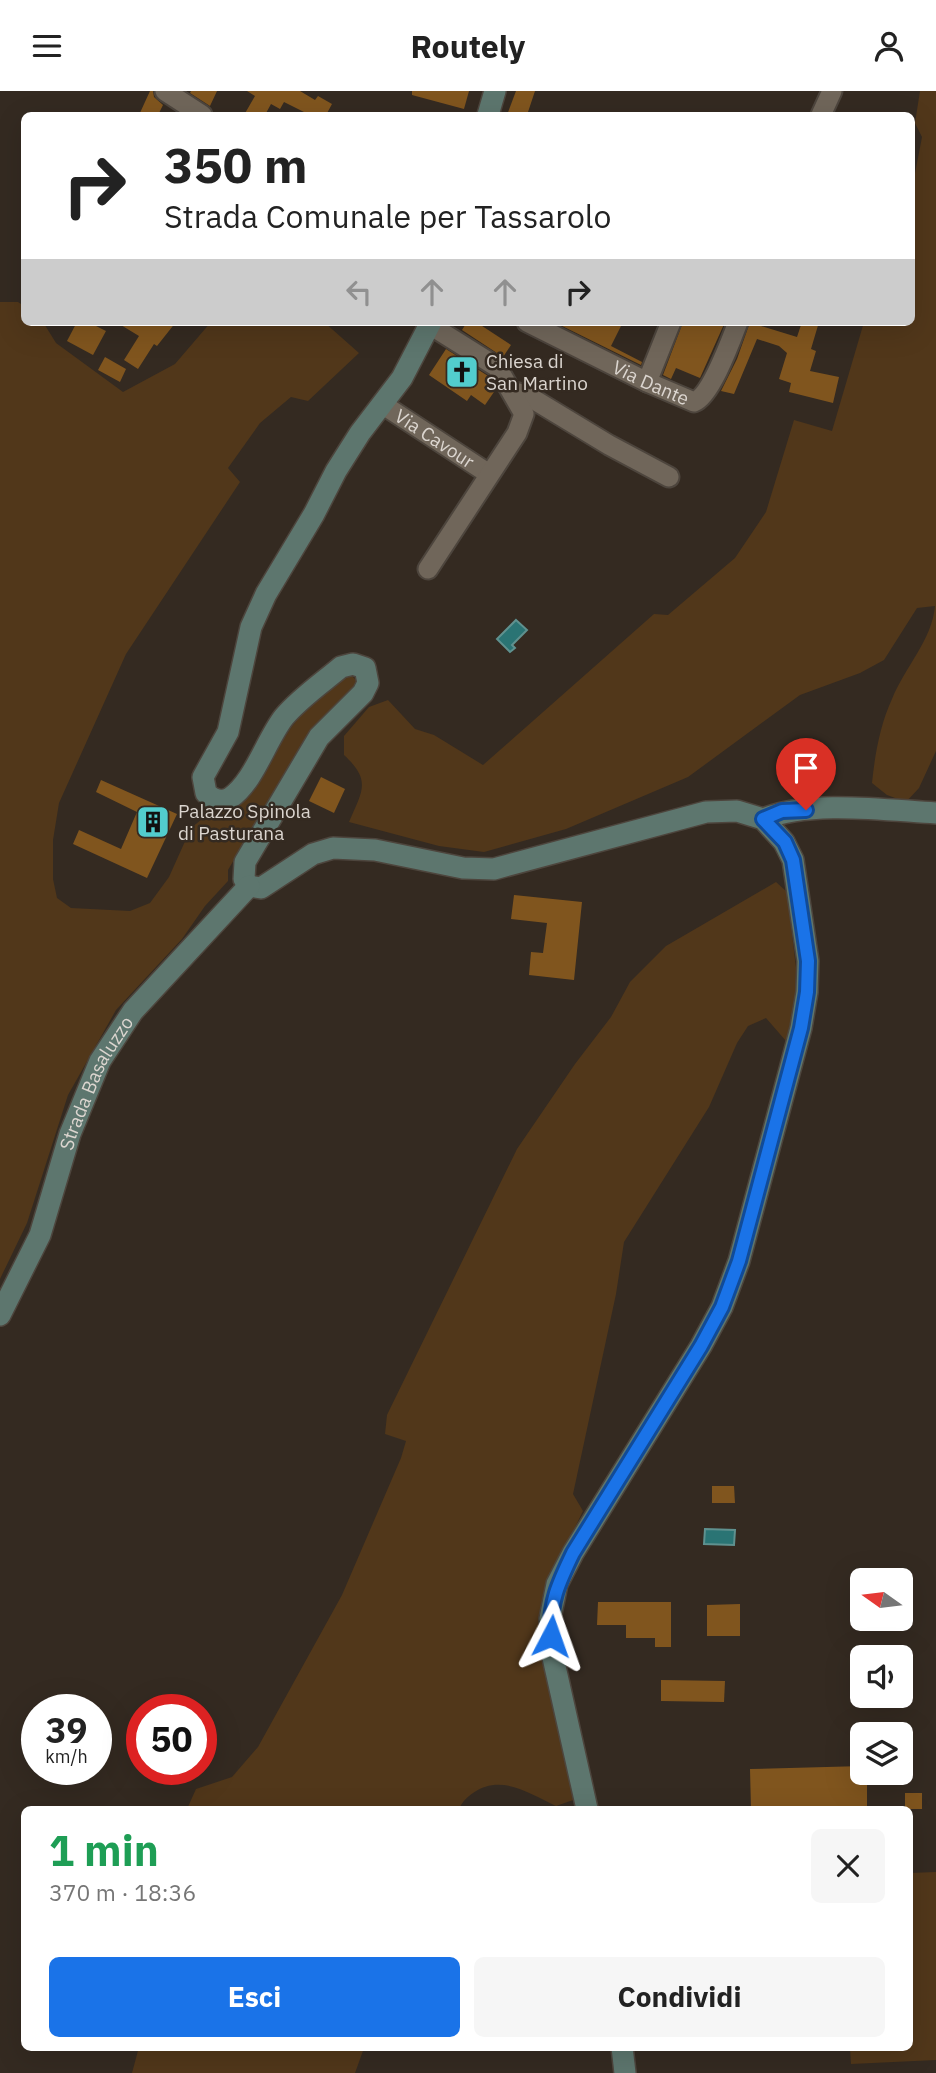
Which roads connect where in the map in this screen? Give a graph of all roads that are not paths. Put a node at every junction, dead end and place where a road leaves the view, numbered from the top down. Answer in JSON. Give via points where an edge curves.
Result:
{"nodes":[{"id":1,"x":495,"y":91,"type":"edge"},
{"id":2,"x":832,"y":91,"type":"edge"},
{"id":3,"x":172,"y":95,"type":"edge"},
{"id":4,"x":198,"y":112,"type":"edge"},
{"id":5,"x":489,"y":112,"type":"edge"},
{"id":6,"x":822,"y":112,"type":"edge"},
{"id":7,"x":429,"y":326,"type":"edge"},
{"id":8,"x":433,"y":326,"type":"edge"},
{"id":9,"x":535,"y":326,"type":"edge"},
{"id":10,"x":669,"y":326,"type":"edge"},
{"id":11,"x":737,"y":326,"type":"edge"},
{"id":12,"x":647,"y":382,"type":"junction"},
{"id":13,"x":512,"y":391,"type":"junction"},
{"id":14,"x":382,"y":404,"type":"junction"},
{"id":15,"x":489,"y":474,"type":"junction"},
{"id":16,"x":669,"y":477,"type":"dead end"},
{"id":17,"x":428,"y":569,"type":"dead end"},
{"id":18,"x":936,"y":813,"type":"edge"},
{"id":19,"x":763,"y":819,"type":"junction"},
{"id":20,"x":248,"y":886,"type":"junction"},
{"id":21,"x":0,"y":1315,"type":"edge"},
{"id":22,"x":586,"y":1806,"type":"edge"},
{"id":23,"x":622,"y":2051,"type":"edge"},
{"id":24,"x":625,"y":2073,"type":"edge"}],
"edges":[{"from":1,"to":5,"type":"main road"},
{"from":2,"to":6,"type":"street"},
{"from":3,"to":4,"type":"street"},
{"from":7,"to":14,"type":"main road","via":[[402,378]]},
{"from":8,"to":13,"type":"street","via":[[497,367]]},
{"from":9,"to":12,"type":"street","name":"Via Dante"},
{"from":10,"to":12,"type":"street"},
{"from":11,"to":12,"type":"street","name":"Via Dante","via":[[701,399],[690,401]]},
{"from":13,"to":15,"type":"street","via":[[523,421]]},
{"from":13,"to":16,"type":"street"},
{"from":14,"to":15,"type":"street","name":"Via Cavour"},
{"from":14,"to":20,"type":"main road","via":[[336,471],[266,594],[251,627],[228,732],[204,777],[210,797],[221,801],[232,797],[296,705],[341,667],[365,668],[368,683],[363,693],[319,737],[245,862]]},
{"from":15,"to":17,"type":"street"},
{"from":18,"to":19,"type":"main road","via":[[782,811]]},
{"from":19,"to":20,"type":"main road","via":[[737,811],[706,812],[494,869],[333,848],[313,854],[261,888]]},
{"from":19,"to":22,"type":"main road","via":[[785,842],[793,860],[808,961],[801,1028],[739,1261],[722,1307],[557,1584],[550,1619],[552,1653]]},
{"from":20,"to":21,"type":"main road","name":"Strada Basaluzzo","via":[[133,1011],[100,1061],[70,1134],[40,1235]]},
{"from":23,"to":24,"type":"main road"}]}
